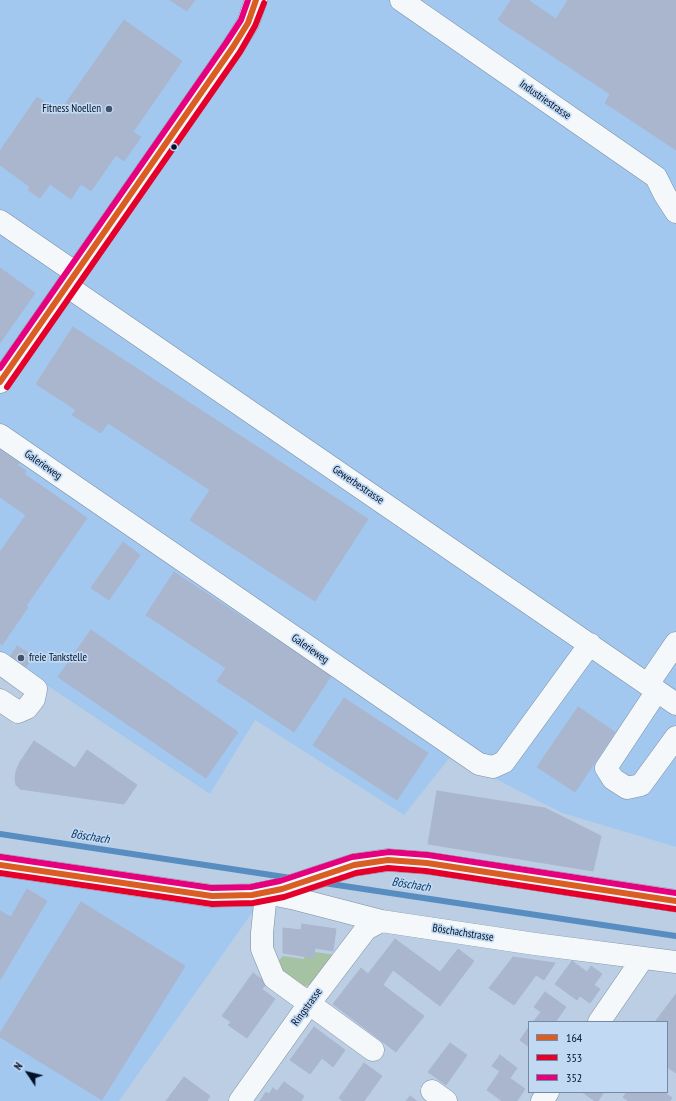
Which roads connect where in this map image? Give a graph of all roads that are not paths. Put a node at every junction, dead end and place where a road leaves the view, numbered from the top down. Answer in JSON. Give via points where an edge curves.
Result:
{"nodes":[{"id":1,"x":256,"y":0,"type":"edge"},
{"id":2,"x":402,"y":0,"type":"edge"},
{"id":3,"x":656,"y":177,"type":"junction"},
{"id":4,"x":676,"y":190,"type":"edge"},
{"id":5,"x":676,"y":212,"type":"edge"},
{"id":6,"x":0,"y":221,"type":"edge"},
{"id":7,"x":71,"y":279,"type":"junction"},
{"id":8,"x":0,"y":382,"type":"edge"},
{"id":9,"x":0,"y":435,"type":"edge"},
{"id":10,"x":676,"y":643,"type":"edge"},
{"id":11,"x":590,"y":644,"type":"junction"},
{"id":12,"x":0,"y":663,"type":"edge"},
{"id":13,"x":653,"y":688,"type":"junction"},
{"id":14,"x":0,"y":700,"type":"edge"},
{"id":15,"x":676,"y":704,"type":"edge"},
{"id":16,"x":676,"y":737,"type":"edge"},
{"id":17,"x":0,"y":865,"type":"edge"},
{"id":18,"x":266,"y":892,"type":"junction"},
{"id":19,"x":676,"y":901,"type":"edge"},
{"id":20,"x":381,"y":920,"type":"junction"},
{"id":21,"x":643,"y":958,"type":"junction"},
{"id":22,"x":676,"y":962,"type":"edge"},
{"id":23,"x":309,"y":1004,"type":"junction"},
{"id":24,"x":600,"y":1021,"type":"edge"},
{"id":25,"x":373,"y":1050,"type":"dead end"},
{"id":26,"x":240,"y":1101,"type":"edge"}],
"edges":[{"from":1,"to":7,"type":"street","via":[[248,23],[233,47]]},
{"from":2,"to":3,"type":"street","name":"Industriestrasse"},
{"from":3,"to":4,"type":"street"},
{"from":3,"to":5,"type":"street","name":"Industriestrasse"},
{"from":6,"to":7,"type":"street","name":"Gewerbestrasse"},
{"from":7,"to":8,"type":"street"},
{"from":7,"to":11,"type":"street","name":"Gewerbestrasse"},
{"from":9,"to":11,"type":"street","name":"Galerieweg","via":[[479,764],[492,767],[504,762]]},
{"from":10,"to":13,"type":"street"},
{"from":11,"to":13,"type":"street","name":"Gewerbestrasse"},
{"from":12,"to":14,"type":"street","via":[[36,689],[34,699],[27,708],[18,712]]},
{"from":13,"to":15,"type":"street","name":"Gewerbestrasse"},
{"from":13,"to":16,"type":"street","via":[[606,768],[613,779],[627,788],[641,785]]},
{"from":17,"to":18,"type":"street","name":"Böschachstrasse","via":[[212,896]]},
{"from":18,"to":19,"type":"street","name":"Böschachstrasse","via":[[354,865],[388,860],[427,863]]},
{"from":18,"to":20,"type":"street","name":"Böschachstrasse"},
{"from":18,"to":23,"type":"street","via":[[262,949],[274,978]]},
{"from":20,"to":21,"type":"street","name":"Böschachstrasse"},
{"from":20,"to":23,"type":"street","name":"Ringstrasse","via":[[366,929]]},
{"from":21,"to":22,"type":"street","name":"Böschachstrasse"},
{"from":21,"to":24,"type":"street"},
{"from":23,"to":25,"type":"street"},
{"from":23,"to":26,"type":"street","name":"Ringstrasse"}]}
